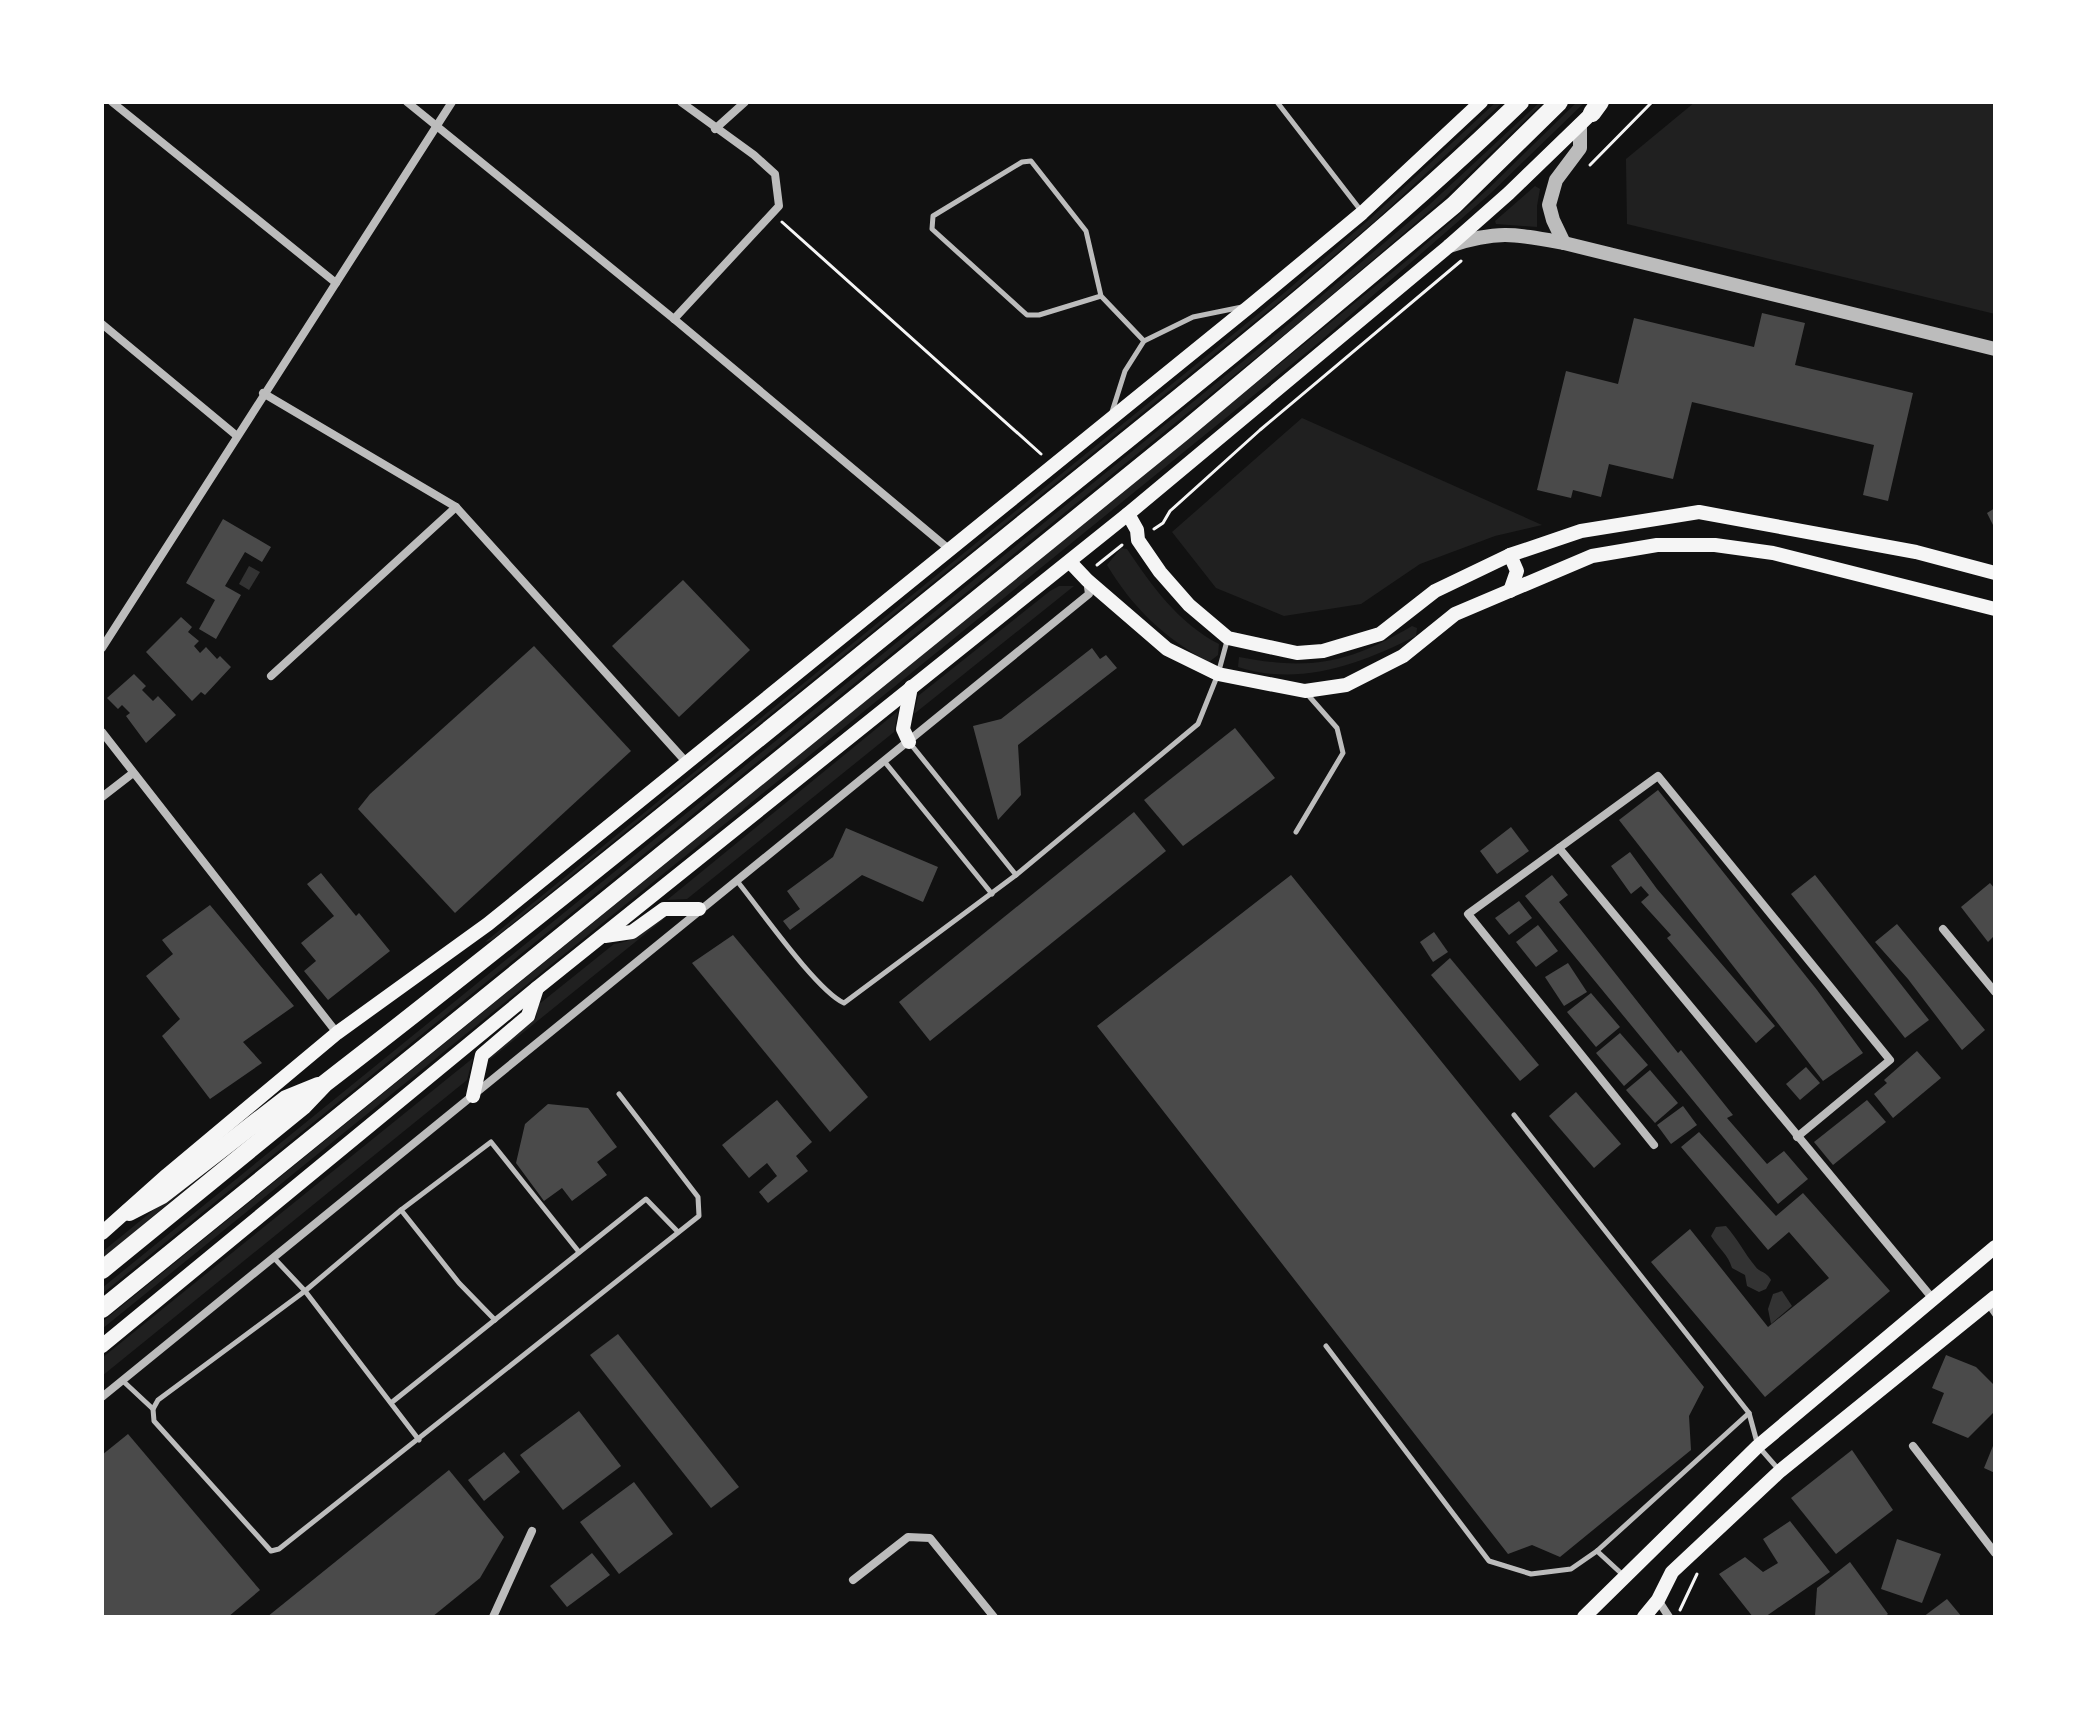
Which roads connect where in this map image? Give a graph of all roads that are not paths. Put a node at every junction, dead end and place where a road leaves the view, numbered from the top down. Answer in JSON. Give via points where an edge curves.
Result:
{"nodes":[{"id":1,"x":112,"y":102,"type":"edge"},
{"id":2,"x":407,"y":102,"type":"edge"},
{"id":3,"x":452,"y":102,"type":"edge"},
{"id":4,"x":681,"y":102,"type":"edge"},
{"id":5,"x":745,"y":102,"type":"edge"},
{"id":6,"x":1277,"y":102,"type":"edge"},
{"id":7,"x":1481,"y":102,"type":"edge"},
{"id":8,"x":1520,"y":102,"type":"edge"},
{"id":9,"x":1559,"y":102,"type":"edge"},
{"id":10,"x":1594,"y":110,"type":"edge"},
{"id":11,"x":436,"y":126,"type":"junction"},
{"id":12,"x":715,"y":129,"type":"junction"},
{"id":13,"x":1362,"y":213,"type":"junction"},
{"id":14,"x":1564,"y":243,"type":"junction"},
{"id":15,"x":1449,"y":246,"type":"junction"},
{"id":16,"x":336,"y":283,"type":"junction"},
{"id":17,"x":1101,"y":296,"type":"junction"},
{"id":18,"x":1250,"y":306,"type":"junction"},
{"id":19,"x":674,"y":319,"type":"junction"},
{"id":20,"x":102,"y":324,"type":"edge"},
{"id":21,"x":1144,"y":341,"type":"junction"},
{"id":22,"x":1995,"y":349,"type":"edge"},
{"id":23,"x":263,"y":393,"type":"junction"},
{"id":24,"x":1109,"y":419,"type":"junction"},
{"id":25,"x":237,"y":436,"type":"junction"},
{"id":26,"x":456,"y":507,"type":"junction"},
{"id":27,"x":1128,"y":514,"type":"junction"},
{"id":28,"x":950,"y":550,"type":"junction"},
{"id":29,"x":1510,"y":555,"type":"junction"},
{"id":30,"x":1070,"y":562,"type":"junction"},
{"id":31,"x":1995,"y":573,"type":"edge"},
{"id":32,"x":1087,"y":580,"type":"junction"},
{"id":33,"x":1510,"y":591,"type":"junction"},
{"id":34,"x":1995,"y":609,"type":"edge"},
{"id":35,"x":1228,"y":638,"type":"junction"},
{"id":36,"x":102,"y":648,"type":"edge"},
{"id":37,"x":1218,"y":674,"type":"junction"},
{"id":38,"x":271,"y":676,"type":"dead end"},
{"id":39,"x":911,"y":687,"type":"junction"},
{"id":40,"x":1305,"y":691,"type":"junction"},
{"id":41,"x":102,"y":732,"type":"edge"},
{"id":42,"x":909,"y":742,"type":"junction"},
{"id":43,"x":884,"y":761,"type":"junction"},
{"id":44,"x":687,"y":763,"type":"junction"},
{"id":45,"x":133,"y":773,"type":"junction"},
{"id":46,"x":102,"y":797,"type":"edge"},
{"id":47,"x":1296,"y":832,"type":"dead end"},
{"id":48,"x":1559,"y":848,"type":"junction"},
{"id":49,"x":1016,"y":875,"type":"junction"},
{"id":50,"x":736,"y":881,"type":"junction"},
{"id":51,"x":992,"y":894,"type":"junction"},
{"id":52,"x":699,"y":909,"type":"junction"},
{"id":53,"x":1943,"y":929,"type":"dead end"},
{"id":54,"x":604,"y":936,"type":"junction"},
{"id":55,"x":537,"y":988,"type":"junction"},
{"id":56,"x":1995,"y":992,"type":"edge"},
{"id":57,"x":337,"y":1033,"type":"junction"},
{"id":58,"x":324,"y":1084,"type":"junction"},
{"id":59,"x":619,"y":1094,"type":"dead end"},
{"id":60,"x":473,"y":1096,"type":"junction"},
{"id":61,"x":1514,"y":1115,"type":"dead end"},
{"id":62,"x":1797,"y":1137,"type":"junction"},
{"id":63,"x":1654,"y":1145,"type":"dead end"},
{"id":64,"x":401,"y":1210,"type":"junction"},
{"id":65,"x":129,"y":1212,"type":"junction"},
{"id":66,"x":678,"y":1232,"type":"junction"},
{"id":67,"x":102,"y":1233,"type":"edge"},
{"id":68,"x":1995,"y":1247,"type":"edge"},
{"id":69,"x":579,"y":1252,"type":"junction"},
{"id":70,"x":274,"y":1257,"type":"junction"},
{"id":71,"x":102,"y":1270,"type":"edge"},
{"id":72,"x":305,"y":1291,"type":"junction"},
{"id":73,"x":1933,"y":1299,"type":"junction"},
{"id":74,"x":1992,"y":1306,"type":"edge"},
{"id":75,"x":102,"y":1309,"type":"edge"},
{"id":76,"x":495,"y":1320,"type":"junction"},
{"id":77,"x":102,"y":1346,"type":"edge"},
{"id":78,"x":1326,"y":1346,"type":"dead end"},
{"id":79,"x":123,"y":1381,"type":"junction"},
{"id":80,"x":102,"y":1397,"type":"edge"},
{"id":81,"x":391,"y":1403,"type":"junction"},
{"id":82,"x":153,"y":1409,"type":"junction"},
{"id":83,"x":1749,"y":1413,"type":"junction"},
{"id":84,"x":419,"y":1440,"type":"junction"},
{"id":85,"x":1758,"y":1446,"type":"junction"},
{"id":86,"x":1913,"y":1446,"type":"dead end"},
{"id":87,"x":1780,"y":1471,"type":"junction"},
{"id":88,"x":532,"y":1531,"type":"dead end"},
{"id":89,"x":1597,"y":1551,"type":"junction"},
{"id":90,"x":1995,"y":1554,"type":"edge"},
{"id":91,"x":1625,"y":1577,"type":"junction"},
{"id":92,"x":853,"y":1580,"type":"dead end"},
{"id":93,"x":1658,"y":1600,"type":"junction"},
{"id":94,"x":493,"y":1617,"type":"edge"},
{"id":95,"x":994,"y":1617,"type":"edge"},
{"id":96,"x":1584,"y":1617,"type":"edge"},
{"id":97,"x":1644,"y":1617,"type":"edge"},
{"id":98,"x":1669,"y":1617,"type":"edge"}],
"edges":[{"from":1,"to":16,"type":"street"},
{"from":2,"to":11,"type":"street"},
{"from":3,"to":11,"type":"street"},
{"from":4,"to":12,"type":"street"},
{"from":5,"to":12,"type":"street"},
{"from":6,"to":13,"type":"lane"},
{"from":7,"to":13,"type":"main road"},
{"from":8,"to":58,"type":"highway","via":[[1294,305],[487,959]]},
{"from":9,"to":75,"type":"highway","via":[[1454,205],[1183,432]]},
{"from":10,"to":14,"type":"street","via":[[1580,148],[1556,180],[1549,205]]},
{"from":10,"to":15,"type":"main road"},
{"from":11,"to":16,"type":"street"},
{"from":11,"to":19,"type":"street"},
{"from":12,"to":19,"type":"street","via":[[775,174],[779,206]]},
{"from":13,"to":18,"type":"main road"},
{"from":14,"to":15,"type":"street","via":[[1513,234],[1480,236]]},
{"from":14,"to":22,"type":"street"},
{"from":15,"to":27,"type":"main road"},
{"from":16,"to":23,"type":"street"},
{"from":17,"to":17,"type":"lane","via":[[1027,315],[932,229],[933,216],[1031,161],[1086,231]]},
{"from":17,"to":21,"type":"lane"},
{"from":18,"to":21,"type":"lane","via":[[1193,317]]},
{"from":18,"to":24,"type":"main road"},
{"from":19,"to":28,"type":"street"},
{"from":20,"to":25,"type":"street"},
{"from":21,"to":24,"type":"lane","via":[[1125,371]]},
{"from":23,"to":25,"type":"street"},
{"from":23,"to":26,"type":"street"},
{"from":24,"to":28,"type":"main road"},
{"from":25,"to":36,"type":"street"},
{"from":26,"to":38,"type":"street"},
{"from":26,"to":44,"type":"street"},
{"from":27,"to":30,"type":"main road"},
{"from":27,"to":35,"type":"main road","via":[[1160,572]]},
{"from":28,"to":44,"type":"main road"},
{"from":29,"to":31,"type":"main road","via":[[1581,531],[1699,512],[1916,552]]},
{"from":29,"to":33,"type":"main road","via":[[1517,571]]},
{"from":29,"to":35,"type":"main road","via":[[1435,591],[1380,634],[1323,651],[1297,653]]},
{"from":30,"to":32,"type":"main road"},
{"from":30,"to":39,"type":"main road"},
{"from":32,"to":37,"type":"main road","via":[[1167,649]]},
{"from":32,"to":42,"type":"street","via":[[1089,594]]},
{"from":33,"to":34,"type":"main road","via":[[1592,556],[1657,545],[1715,545],[1773,553]]},
{"from":33,"to":40,"type":"main road","via":[[1455,614],[1403,656],[1346,685]]},
{"from":35,"to":37,"type":"lane"},
{"from":37,"to":40,"type":"main road"},
{"from":37,"to":49,"type":"lane","via":[[1198,724]]},
{"from":39,"to":42,"type":"main road","via":[[903,729]]},
{"from":39,"to":54,"type":"main road"},
{"from":40,"to":47,"type":"lane","via":[[1337,728],[1343,753]]},
{"from":41,"to":45,"type":"street"},
{"from":42,"to":43,"type":"street"},
{"from":42,"to":49,"type":"lane"},
{"from":43,"to":50,"type":"street"},
{"from":43,"to":51,"type":"lane"},
{"from":44,"to":57,"type":"main road","via":[[488,924]]},
{"from":45,"to":46,"type":"street"},
{"from":45,"to":57,"type":"street"},
{"from":48,"to":62,"type":"street"},
{"from":48,"to":62,"type":"street","via":[[1658,776],[1890,1060]]},
{"from":48,"to":63,"type":"street","via":[[1468,914]]},
{"from":49,"to":51,"type":"lane"},
{"from":50,"to":51,"type":"lane","via":[[819,983],[844,1003]]},
{"from":50,"to":52,"type":"street"},
{"from":52,"to":54,"type":"main road","via":[[664,909],[632,932]]},
{"from":52,"to":60,"type":"street"},
{"from":53,"to":56,"type":"street"},
{"from":54,"to":55,"type":"main road"},
{"from":55,"to":60,"type":"main road","via":[[528,1016],[482,1055]]},
{"from":55,"to":77,"type":"main road"},
{"from":57,"to":65,"type":"main road"},
{"from":58,"to":65,"type":"highway","via":[[286,1099],[162,1195]]},
{"from":58,"to":71,"type":"highway"},
{"from":59,"to":66,"type":"lane","via":[[698,1197],[699,1216]]},
{"from":60,"to":70,"type":"street"},
{"from":61,"to":83,"type":"lane"},
{"from":62,"to":73,"type":"street"},
{"from":64,"to":69,"type":"lane","via":[[491,1142]]},
{"from":64,"to":72,"type":"lane"},
{"from":64,"to":76,"type":"lane"},
{"from":65,"to":67,"type":"main road"},
{"from":66,"to":69,"type":"lane","via":[[646,1199]]},
{"from":66,"to":84,"type":"lane"},
{"from":68,"to":73,"type":"main road"},
{"from":69,"to":76,"type":"lane"},
{"from":70,"to":72,"type":"lane"},
{"from":70,"to":79,"type":"street"},
{"from":72,"to":81,"type":"lane"},
{"from":72,"to":82,"type":"lane","via":[[158,1400]]},
{"from":73,"to":85,"type":"main road"},
{"from":74,"to":87,"type":"main road"},
{"from":76,"to":81,"type":"lane"},
{"from":78,"to":89,"type":"lane","via":[[1489,1561],[1531,1574],[1571,1569]]},
{"from":79,"to":80,"type":"street"},
{"from":79,"to":82,"type":"lane"},
{"from":81,"to":84,"type":"lane"},
{"from":82,"to":84,"type":"lane","via":[[154,1421],[271,1551]]},
{"from":83,"to":85,"type":"lane"},
{"from":83,"to":89,"type":"lane"},
{"from":85,"to":87,"type":"lane"},
{"from":85,"to":91,"type":"main road"},
{"from":86,"to":90,"type":"street"},
{"from":87,"to":93,"type":"main road","via":[[1672,1572]]},
{"from":88,"to":94,"type":"street"},
{"from":89,"to":91,"type":"lane"},
{"from":91,"to":96,"type":"main road"},
{"from":92,"to":95,"type":"street","via":[[908,1537],[930,1538]]},
{"from":93,"to":97,"type":"main road"},
{"from":93,"to":98,"type":"street"}]}
